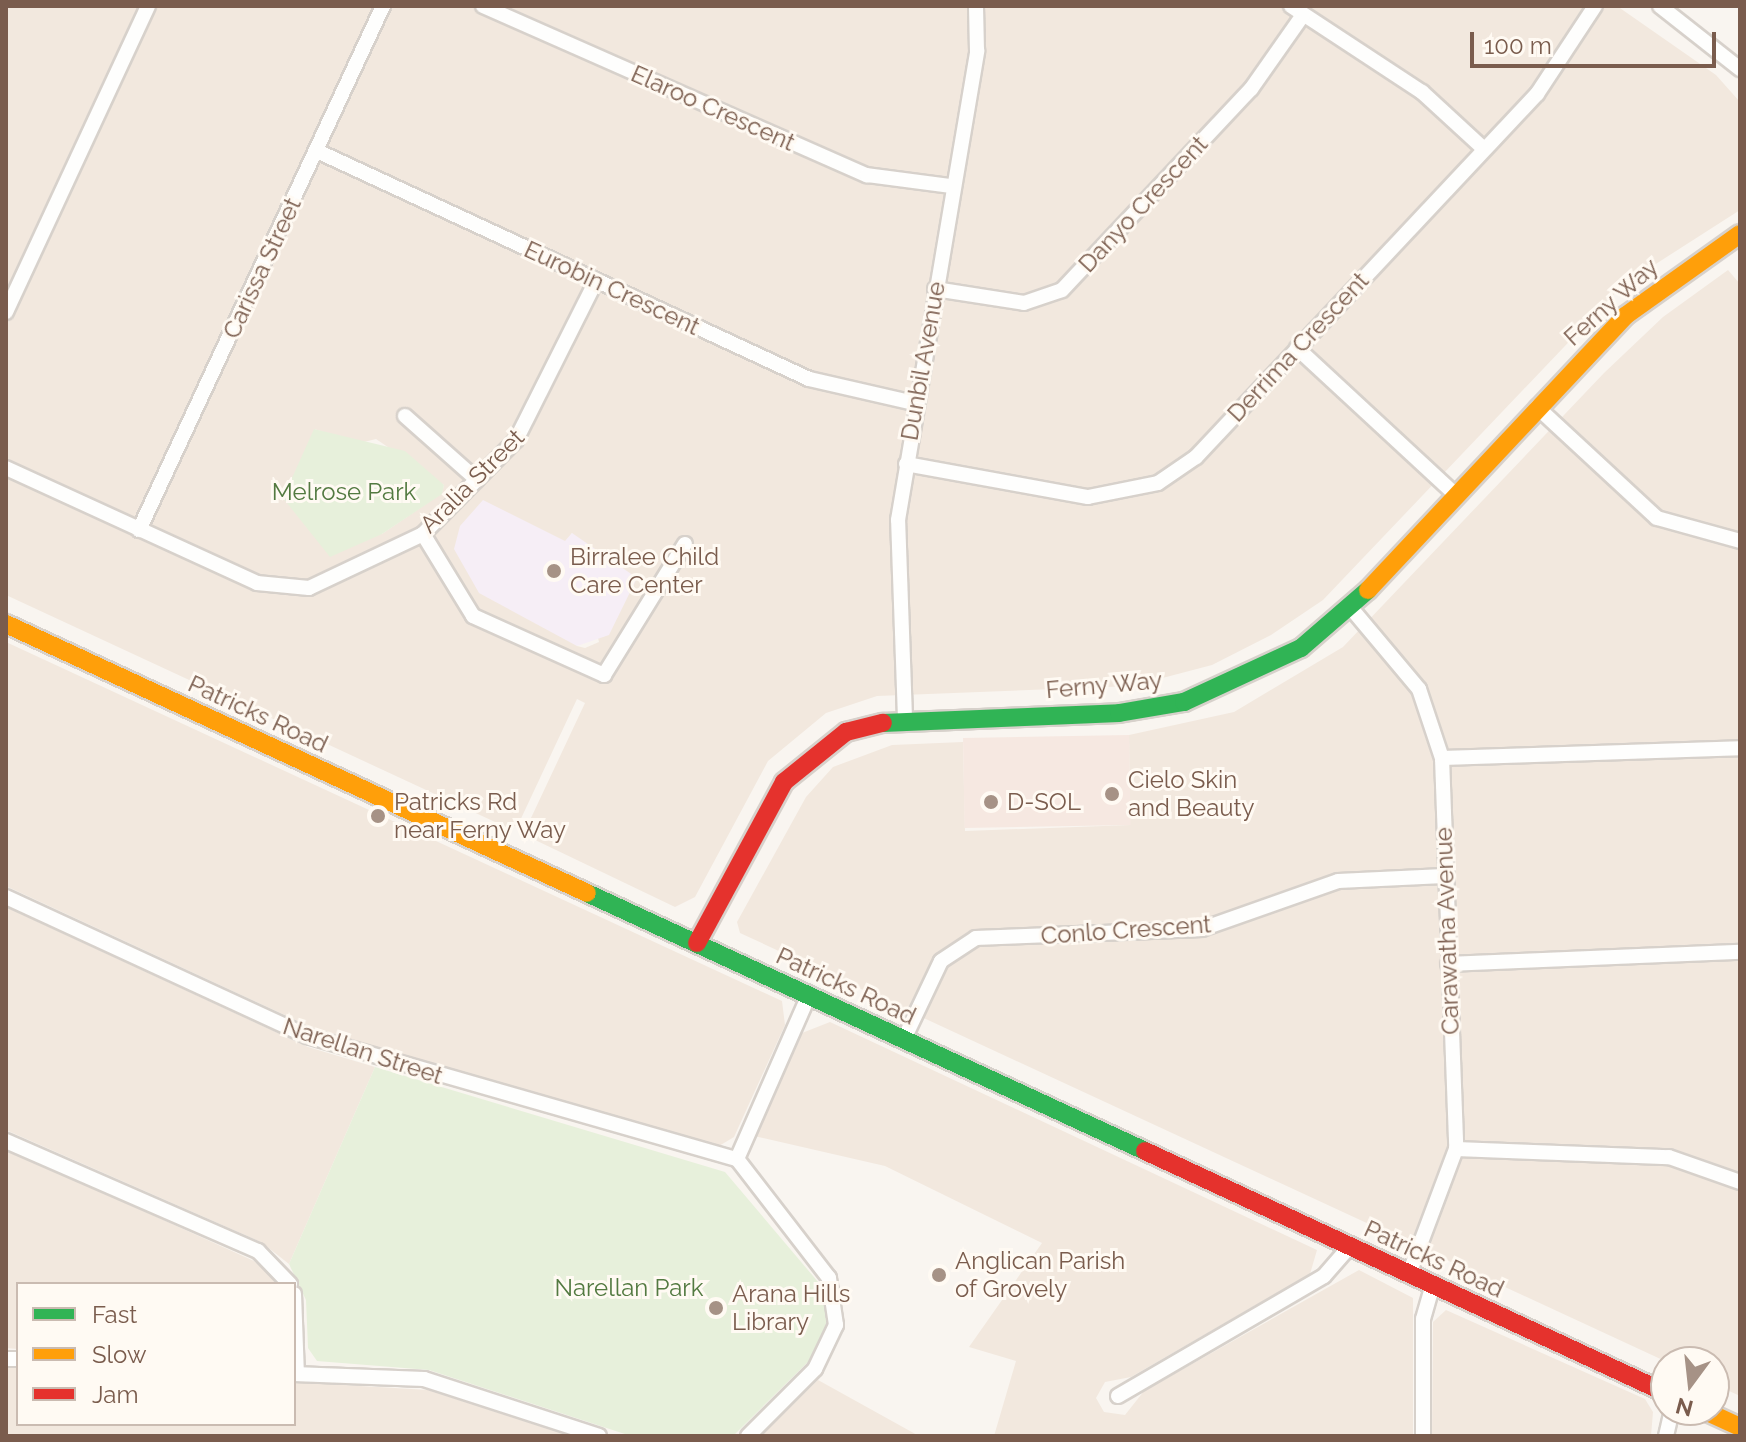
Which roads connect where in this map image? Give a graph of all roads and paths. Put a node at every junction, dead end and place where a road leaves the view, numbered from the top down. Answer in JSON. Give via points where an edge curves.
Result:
{"nodes":[{"id":1,"x":148,"y":6,"type":"edge"},
{"id":2,"x":383,"y":6,"type":"edge"},
{"id":3,"x":483,"y":6,"type":"edge"},
{"id":4,"x":976,"y":6,"type":"edge"},
{"id":5,"x":1595,"y":6,"type":"edge"},
{"id":6,"x":1660,"y":6,"type":"edge"},
{"id":7,"x":1297,"y":10,"type":"edge"},
{"id":8,"x":1740,"y":69,"type":"edge"},
{"id":9,"x":1484,"y":149,"type":"junction"},
{"id":10,"x":317,"y":151,"type":"junction"},
{"id":11,"x":950,"y":186,"type":"junction"},
{"id":12,"x":1740,"y":234,"type":"edge"},
{"id":13,"x":596,"y":281,"type":"junction"},
{"id":14,"x":935,"y":289,"type":"junction"},
{"id":15,"x":6,"y":312,"type":"edge"},
{"id":16,"x":1297,"y":348,"type":"junction"},
{"id":17,"x":914,"y":403,"type":"junction"},
{"id":18,"x":1537,"y":407,"type":"junction"},
{"id":19,"x":405,"y":416,"type":"dead end"},
{"id":20,"x":906,"y":464,"type":"junction"},
{"id":21,"x":6,"y":468,"type":"edge"},
{"id":22,"x":477,"y":480,"type":"junction"},
{"id":23,"x":1456,"y":495,"type":"junction"},
{"id":24,"x":139,"y":530,"type":"junction"},
{"id":25,"x":423,"y":534,"type":"junction"},
{"id":26,"x":1740,"y":541,"type":"edge"},
{"id":27,"x":685,"y":544,"type":"dead end"},
{"id":28,"x":1351,"y":608,"type":"junction"},
{"id":29,"x":6,"y":624,"type":"edge"},
{"id":30,"x":905,"y":718,"type":"junction"},
{"id":31,"x":1740,"y":748,"type":"edge"},
{"id":32,"x":1442,"y":758,"type":"junction"},
{"id":33,"x":1444,"y":876,"type":"junction"},
{"id":34,"x":6,"y":897,"type":"edge"},
{"id":35,"x":697,"y":943,"type":"junction"},
{"id":36,"x":1740,"y":952,"type":"edge"},
{"id":37,"x":1448,"y":964,"type":"junction"},
{"id":38,"x":809,"y":995,"type":"junction"},
{"id":39,"x":904,"y":1039,"type":"junction"},
{"id":40,"x":6,"y":1141,"type":"edge"},
{"id":41,"x":1456,"y":1149,"type":"junction"},
{"id":42,"x":737,"y":1159,"type":"junction"},
{"id":43,"x":1740,"y":1182,"type":"edge"},
{"id":44,"x":1350,"y":1246,"type":"junction"},
{"id":45,"x":1409,"y":1274,"type":"junction"},
{"id":46,"x":288,"y":1282,"type":"edge"},
{"id":47,"x":1433,"y":1285,"type":"junction"},
{"id":48,"x":296,"y":1374,"type":"edge"},
{"id":49,"x":1650,"y":1386,"type":"edge"},
{"id":50,"x":1118,"y":1396,"type":"dead end"},
{"id":51,"x":599,"y":1436,"type":"edge"},
{"id":52,"x":748,"y":1436,"type":"edge"},
{"id":53,"x":1423,"y":1436,"type":"edge"}],
"edges":[{"from":1,"to":15,"type":"street"},
{"from":2,"to":10,"type":"street","name":"Carissa Street"},
{"from":3,"to":11,"type":"street","name":"Elaroo Crescent","via":[[867,175]]},
{"from":4,"to":11,"type":"street","name":"Dunbil Avenue","via":[[977,51]]},
{"from":5,"to":9,"type":"street","name":"Derrima Crescent","via":[[1537,94]]},
{"from":6,"to":8,"type":"street"},
{"from":7,"to":9,"type":"street","via":[[1422,92]]},
{"from":7,"to":14,"type":"street","name":"Danyo Crescent","via":[[1251,89],[1062,290],[1024,303]]},
{"from":9,"to":16,"type":"street","name":"Derrima Crescent"},
{"from":10,"to":13,"type":"street","name":"Eurobin Crescent"},
{"from":10,"to":24,"type":"street","name":"Carissa Street"},
{"from":11,"to":14,"type":"street","name":"Dunbil Avenue"},
{"from":12,"to":18,"type":"main road","name":"Ferny Way","via":[[1625,316]]},
{"from":13,"to":17,"type":"street","name":"Eurobin Crescent","via":[[809,379]]},
{"from":13,"to":22,"type":"street","name":"Aralia Street","via":[[531,420]]},
{"from":14,"to":17,"type":"street","name":"Dunbil Avenue"},
{"from":16,"to":20,"type":"street","name":"Derrima Crescent","via":[[1196,457],[1158,483],[1121,494],[1088,497]]},
{"from":16,"to":23,"type":"street"},
{"from":17,"to":20,"type":"street","name":"Dunbil Avenue"},
{"from":18,"to":23,"type":"main road","name":"Ferny Way"},
{"from":18,"to":26,"type":"street","via":[[1657,518]]},
{"from":19,"to":22,"type":"street"},
{"from":20,"to":30,"type":"street","name":"Dunbil Avenue","via":[[898,520]]},
{"from":21,"to":24,"type":"street","name":"Aralia Street"},
{"from":22,"to":25,"type":"street","name":"Aralia Street"},
{"from":23,"to":28,"type":"main road","name":"Ferny Way"},
{"from":24,"to":25,"type":"street","name":"Aralia Street","via":[[257,583],[309,588]]},
{"from":25,"to":27,"type":"street","via":[[473,616],[604,675],[667,563]]},
{"from":28,"to":30,"type":"main road","name":"Ferny Way","via":[[1245,680],[1184,702],[1119,713]]},
{"from":28,"to":32,"type":"street","name":"Carawatha Avenue","via":[[1419,689]]},
{"from":29,"to":35,"type":"main road","name":"Patricks Road"},
{"from":30,"to":35,"type":"main road","name":"Ferny Way","via":[[846,732],[803,760]]},
{"from":31,"to":32,"type":"street"},
{"from":32,"to":33,"type":"street","name":"Carawatha Avenue"},
{"from":33,"to":37,"type":"street","name":"Carawatha Avenue"},
{"from":33,"to":39,"type":"street","name":"Conlo Crescent","via":[[1338,881],[1202,929],[976,938],[941,961]]},
{"from":34,"to":42,"type":"street","name":"Narellan Street","via":[[307,1036]]},
{"from":35,"to":38,"type":"main road","name":"Patricks Road"},
{"from":36,"to":37,"type":"street"},
{"from":37,"to":41,"type":"street","name":"Carawatha Avenue"},
{"from":38,"to":39,"type":"main road","name":"Patricks Road"},
{"from":38,"to":42,"type":"street"},
{"from":39,"to":44,"type":"main road","name":"Patricks Road"},
{"from":40,"to":46,"type":"street","via":[[258,1251]]},
{"from":41,"to":43,"type":"street","via":[[1669,1157]]},
{"from":41,"to":45,"type":"street","name":"Carawatha Avenue"},
{"from":42,"to":52,"type":"street","via":[[829,1278],[837,1313],[822,1359]]},
{"from":44,"to":45,"type":"main road","name":"Patricks Road"},
{"from":44,"to":50,"type":"street","via":[[1324,1276]]},
{"from":45,"to":47,"type":"main road","name":"Patricks Road"},
{"from":47,"to":49,"type":"main road","name":"Patricks Road"},
{"from":47,"to":53,"type":"street","via":[[1423,1319]]},
{"from":48,"to":51,"type":"street","via":[[424,1379]]}]}
